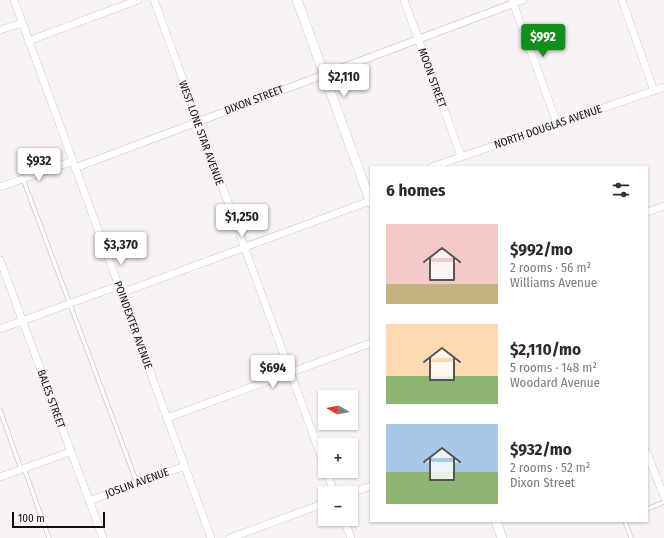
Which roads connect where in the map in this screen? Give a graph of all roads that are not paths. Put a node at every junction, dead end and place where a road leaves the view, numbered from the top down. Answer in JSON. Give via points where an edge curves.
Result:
{"nodes":[{"id":1,"x":14,"y":0,"type":"edge"},
{"id":2,"x":138,"y":0,"type":"edge"},
{"id":3,"x":154,"y":0,"type":"edge"},
{"id":4,"x":297,"y":0,"type":"edge"},
{"id":5,"x":404,"y":0,"type":"edge"},
{"id":6,"x":523,"y":0,"type":"edge"},
{"id":7,"x":622,"y":0,"type":"edge"},
{"id":8,"x":512,"y":2,"type":"edge"},
{"id":9,"x":22,"y":23,"type":"junction"},
{"id":10,"x":0,"y":30,"type":"edge"},
{"id":11,"x":418,"y":40,"type":"junction"},
{"id":12,"x":28,"y":41,"type":"junction"},
{"id":13,"x":324,"y":74,"type":"junction"},
{"id":14,"x":664,"y":87,"type":"edge"},
{"id":15,"x":654,"y":91,"type":"junction"},
{"id":16,"x":197,"y":122,"type":"junction"},
{"id":17,"x":557,"y":123,"type":"junction"},
{"id":18,"x":461,"y":156,"type":"junction"},
{"id":19,"x":74,"y":164,"type":"junction"},
{"id":20,"x":435,"y":166,"type":"edge"},
{"id":21,"x":23,"y":178,"type":"junction"},
{"id":22,"x":0,"y":187,"type":"edge"},
{"id":23,"x":369,"y":190,"type":"edge"},
{"id":24,"x":370,"y":202,"type":"edge"},
{"id":25,"x":664,"y":206,"type":"edge"},
{"id":26,"x":648,"y":212,"type":"edge"},
{"id":27,"x":243,"y":248,"type":"junction"},
{"id":28,"x":0,"y":260,"type":"edge"},
{"id":29,"x":120,"y":289,"type":"junction"},
{"id":30,"x":70,"y":303,"type":"junction"},
{"id":31,"x":23,"y":321,"type":"junction"},
{"id":32,"x":0,"y":329,"type":"edge"},
{"id":33,"x":370,"y":343,"type":"edge"},
{"id":34,"x":290,"y":373,"type":"junction"},
{"id":35,"x":0,"y":410,"type":"edge"},
{"id":36,"x":167,"y":418,"type":"junction"},
{"id":37,"x":318,"y":448,"type":"edge"},
{"id":38,"x":70,"y":452,"type":"junction"},
{"id":39,"x":648,"y":456,"type":"edge"},
{"id":40,"x":185,"y":466,"type":"junction"},
{"id":41,"x":22,"y":469,"type":"junction"},
{"id":42,"x":0,"y":477,"type":"edge"},
{"id":43,"x":137,"y":483,"type":"junction"},
{"id":44,"x":370,"y":486,"type":"edge"},
{"id":45,"x":358,"y":491,"type":"edge"},
{"id":46,"x":664,"y":497,"type":"edge"},
{"id":47,"x":89,"y":501,"type":"junction"},
{"id":48,"x":664,"y":502,"type":"edge"},
{"id":49,"x":318,"y":506,"type":"edge"},
{"id":50,"x":648,"y":509,"type":"edge"},
{"id":51,"x":496,"y":522,"type":"edge"},
{"id":52,"x":626,"y":522,"type":"edge"},
{"id":53,"x":347,"y":526,"type":"edge"},
{"id":54,"x":49,"y":538,"type":"edge"},
{"id":55,"x":103,"y":538,"type":"edge"},
{"id":56,"x":211,"y":538,"type":"edge"},
{"id":57,"x":230,"y":538,"type":"edge"},
{"id":58,"x":351,"y":538,"type":"edge"},
{"id":59,"x":502,"y":538,"type":"edge"},
{"id":60,"x":631,"y":538,"type":"edge"}],
"edges":[{"from":1,"to":9,"type":"street","name":"POINDEXTER AVENUE"},
{"from":2,"to":12,"type":"street"},
{"from":3,"to":16,"type":"street","name":"WEST LONE STAR AVENUE"},
{"from":4,"to":13,"type":"street"},
{"from":5,"to":11,"type":"street","name":"MOON STREET"},
{"from":6,"to":8,"type":"street","name":"DIXON STREET"},
{"from":7,"to":15,"type":"street"},
{"from":8,"to":11,"type":"street","name":"DIXON STREET"},
{"from":8,"to":17,"type":"street"},
{"from":9,"to":10,"type":"street"},
{"from":9,"to":12,"type":"street","name":"POINDEXTER AVENUE"},
{"from":11,"to":13,"type":"street","name":"DIXON STREET"},
{"from":11,"to":18,"type":"street","name":"MOON STREET"},
{"from":12,"to":19,"type":"street","name":"POINDEXTER AVENUE"},
{"from":13,"to":16,"type":"street","name":"DIXON STREET"},
{"from":13,"to":23,"type":"street"},
{"from":14,"to":15,"type":"street","name":"NORTH DOUGLAS AVENUE"},
{"from":15,"to":17,"type":"street","name":"NORTH DOUGLAS AVENUE"},
{"from":16,"to":19,"type":"street","name":"DIXON STREET"},
{"from":16,"to":27,"type":"street","name":"WEST LONE STAR AVENUE"},
{"from":17,"to":18,"type":"street","name":"NORTH DOUGLAS AVENUE"},
{"from":18,"to":20,"type":"street","name":"NORTH DOUGLAS AVENUE"},
{"from":19,"to":21,"type":"street","name":"DIXON STREET"},
{"from":19,"to":29,"type":"street","name":"POINDEXTER AVENUE"},
{"from":21,"to":22,"type":"street","name":"DIXON STREET"},
{"from":21,"to":30,"type":"lane"},
{"from":24,"to":27,"type":"street"},
{"from":25,"to":26,"type":"street"},
{"from":27,"to":29,"type":"street"},
{"from":27,"to":34,"type":"street","name":"WEST LONE STAR AVENUE"},
{"from":28,"to":31,"type":"street","name":"BALES STREET"},
{"from":29,"to":30,"type":"street"},
{"from":29,"to":36,"type":"street","name":"POINDEXTER AVENUE"},
{"from":30,"to":31,"type":"street"},
{"from":30,"to":43,"type":"lane"},
{"from":31,"to":32,"type":"street"},
{"from":31,"to":38,"type":"street","name":"BALES STREET"},
{"from":33,"to":34,"type":"street"},
{"from":34,"to":36,"type":"street"},
{"from":34,"to":37,"type":"street","name":"WEST LONE STAR AVENUE"},
{"from":35,"to":41,"type":"lane"},
{"from":36,"to":40,"type":"street","name":"POINDEXTER AVENUE"},
{"from":38,"to":41,"type":"street"},
{"from":38,"to":47,"type":"street","name":"BALES STREET"},
{"from":39,"to":46,"type":"street"},
{"from":40,"to":43,"type":"street","name":"JOSLIN AVENUE"},
{"from":40,"to":56,"type":"street","name":"POINDEXTER AVENUE"},
{"from":41,"to":42,"type":"street"},
{"from":41,"to":54,"type":"lane"},
{"from":43,"to":47,"type":"street","name":"JOSLIN AVENUE"},
{"from":44,"to":45,"type":"street"},
{"from":47,"to":55,"type":"street","name":"BALES STREET"},
{"from":48,"to":50,"type":"lane"},
{"from":49,"to":57,"type":"street"},
{"from":51,"to":59,"type":"street"},
{"from":52,"to":60,"type":"lane"},
{"from":53,"to":58,"type":"street"}]}
